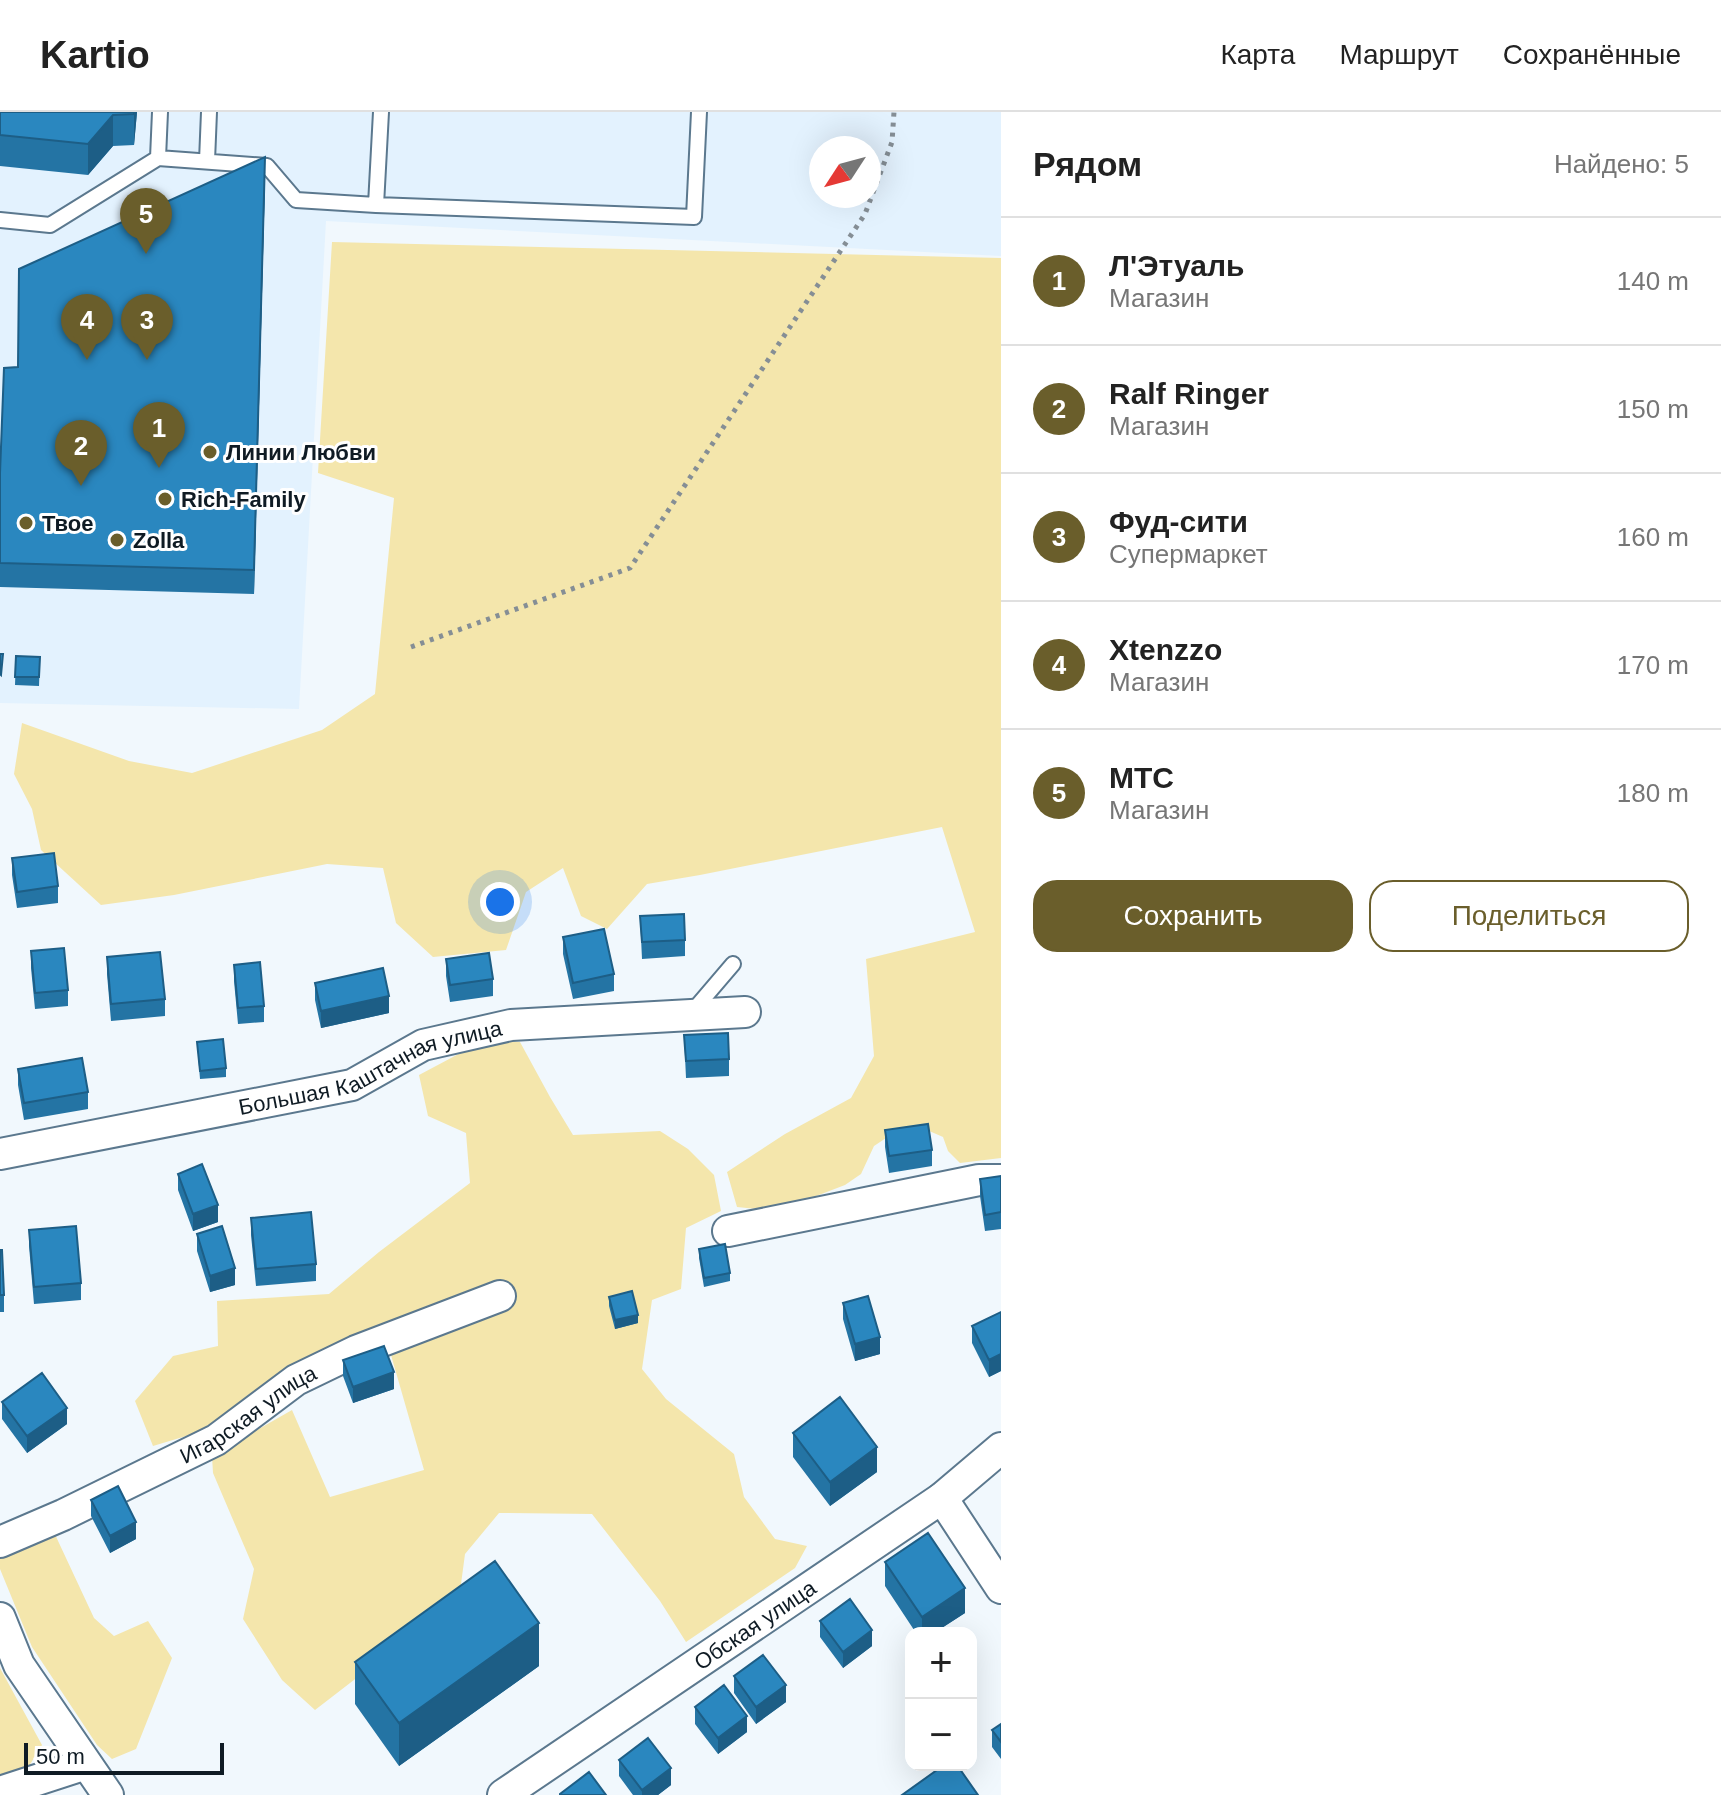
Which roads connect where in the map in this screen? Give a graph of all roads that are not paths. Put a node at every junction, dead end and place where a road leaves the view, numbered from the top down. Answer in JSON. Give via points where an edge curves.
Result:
{"nodes":[{"id":1,"x":160,"y":112,"type":"edge"},
{"id":2,"x":209,"y":112,"type":"edge"},
{"id":3,"x":381,"y":112,"type":"edge"},
{"id":4,"x":699,"y":112,"type":"edge"},
{"id":5,"x":158,"y":158,"type":"junction"},
{"id":6,"x":207,"y":161,"type":"junction"},
{"id":7,"x":376,"y":205,"type":"junction"},
{"id":8,"x":0,"y":220,"type":"edge"},
{"id":9,"x":733,"y":964,"type":"dead end"},
{"id":10,"x":745,"y":1012,"type":"dead end"},
{"id":11,"x":690,"y":1016,"type":"junction"},
{"id":12,"x":0,"y":1154,"type":"edge"},
{"id":13,"x":1001,"y":1180,"type":"edge"},
{"id":14,"x":728,"y":1231,"type":"dead end"},
{"id":15,"x":500,"y":1296,"type":"dead end"},
{"id":16,"x":1001,"y":1448,"type":"edge"},
{"id":17,"x":942,"y":1498,"type":"junction"},
{"id":18,"x":0,"y":1542,"type":"edge"},
{"id":19,"x":1001,"y":1588,"type":"edge"},
{"id":20,"x":0,"y":1618,"type":"edge"},
{"id":21,"x":86,"y":1764,"type":"junction"},
{"id":22,"x":0,"y":1792,"type":"edge"},
{"id":23,"x":108,"y":1795,"type":"edge"},
{"id":24,"x":503,"y":1795,"type":"edge"}],
"edges":[{"from":1,"to":5,"type":"lane"},
{"from":2,"to":6,"type":"lane"},
{"from":3,"to":7,"type":"lane"},
{"from":4,"to":7,"type":"lane","via":[[694,217]]},
{"from":5,"to":6,"type":"lane"},
{"from":5,"to":8,"type":"lane","via":[[50,225]]},
{"from":6,"to":7,"type":"lane","via":[[267,166],[296,200]]},
{"from":9,"to":11,"type":"lane"},
{"from":10,"to":11,"type":"street","name":"Большая Каштачная улица"},
{"from":11,"to":12,"type":"street","name":"Большая Каштачная улица","via":[[511,1025],[423,1045],[352,1085]]},
{"from":13,"to":14,"type":"street","via":[[979,1180]]},
{"from":15,"to":18,"type":"street","name":"Игарская улица","via":[[296,1380],[216,1440]]},
{"from":16,"to":17,"type":"street","name":"Обская улица"},
{"from":17,"to":19,"type":"street"},
{"from":17,"to":24,"type":"street","name":"Обская улица"},
{"from":20,"to":21,"type":"street","via":[[19,1665]]},
{"from":21,"to":22,"type":"street"},
{"from":21,"to":23,"type":"street"}]}
